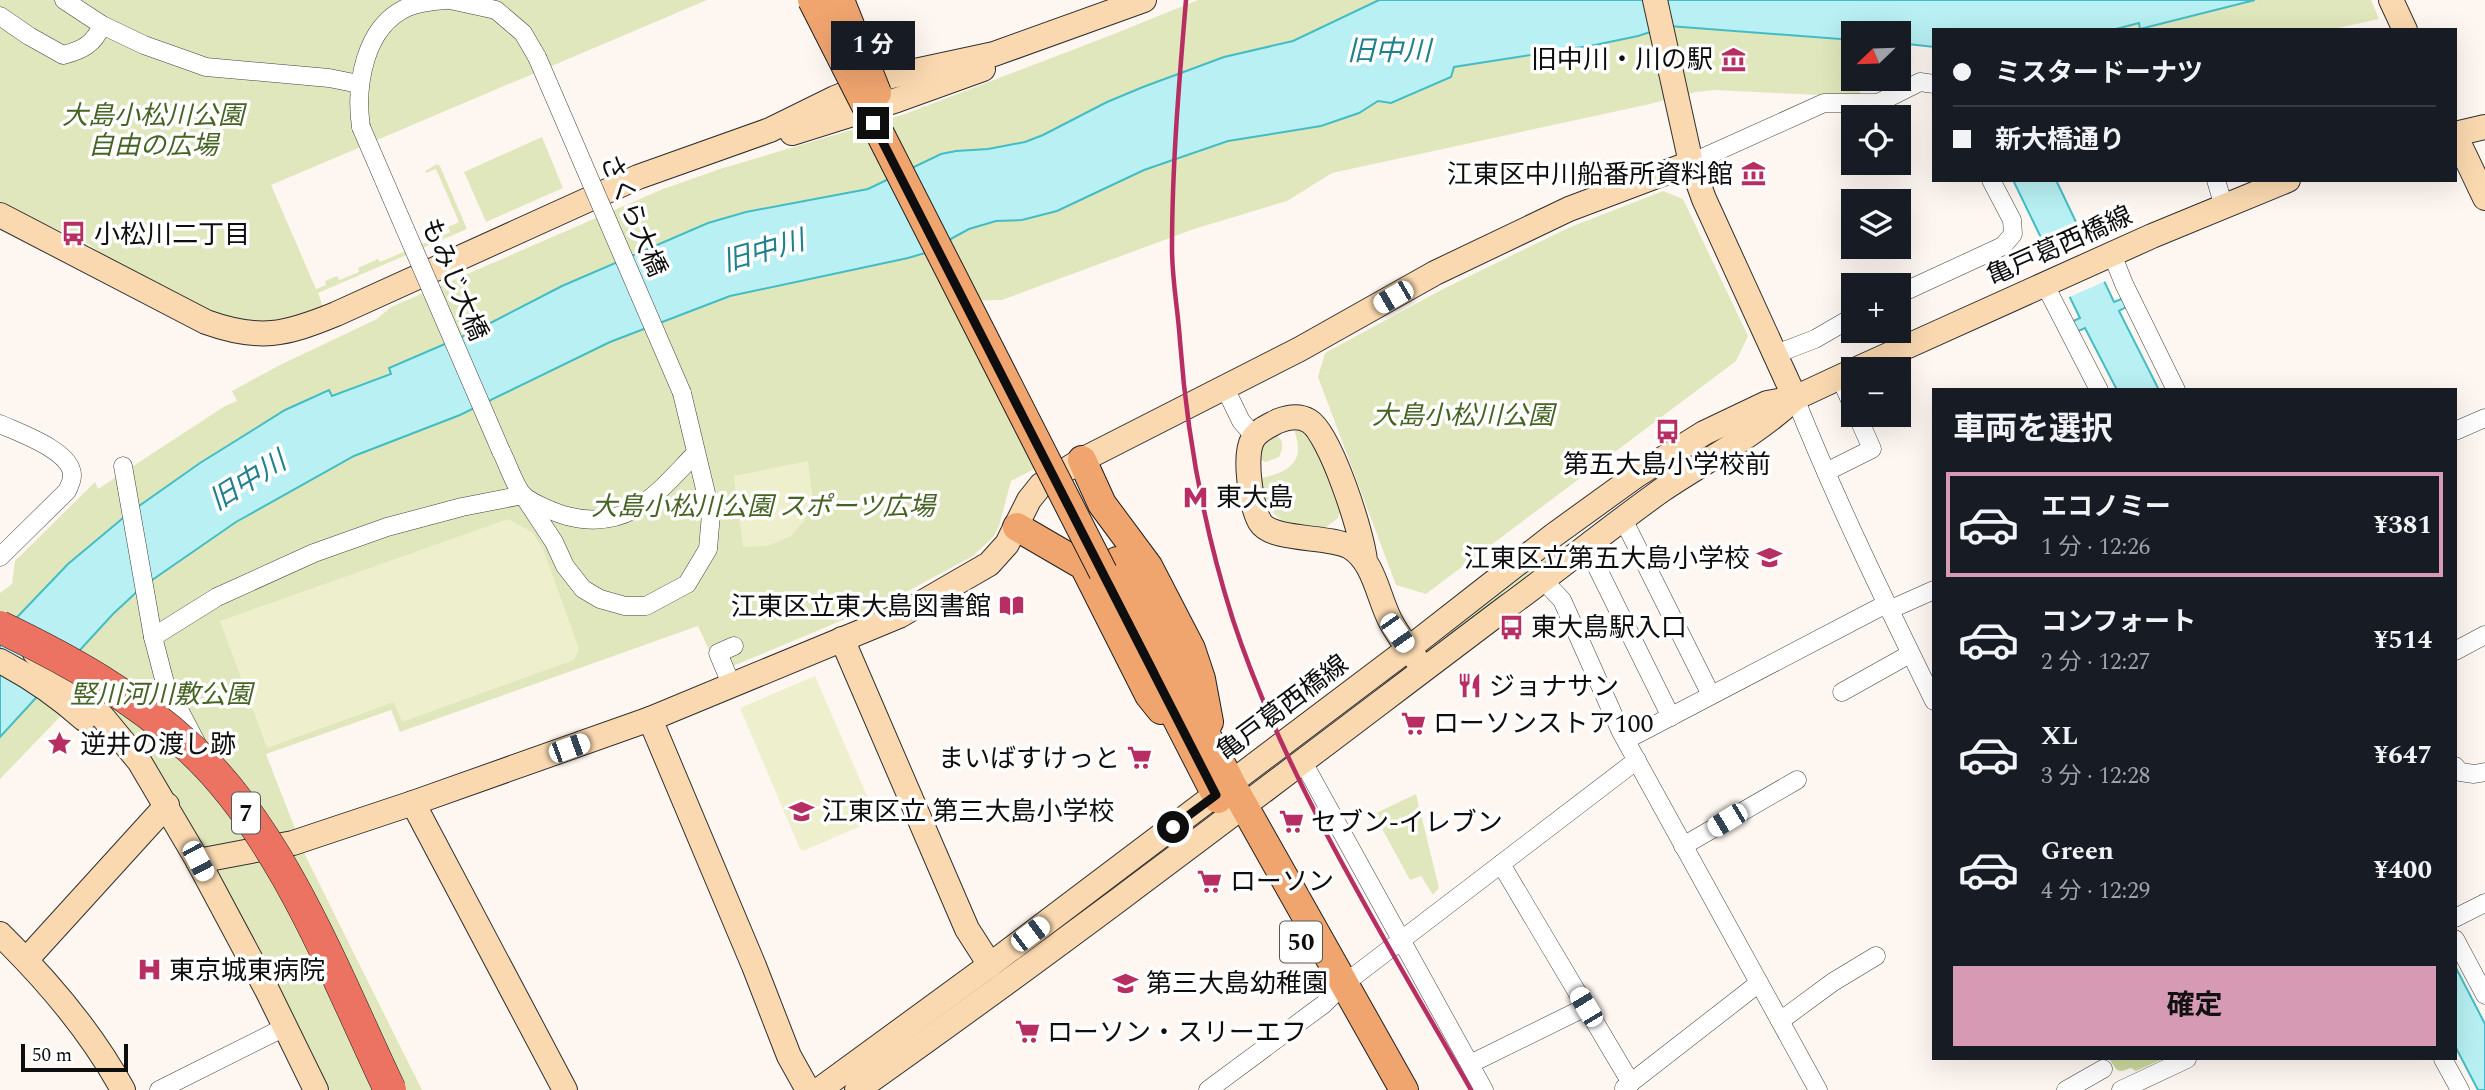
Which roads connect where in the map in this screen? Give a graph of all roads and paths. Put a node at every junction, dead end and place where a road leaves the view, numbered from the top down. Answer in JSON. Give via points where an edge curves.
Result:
{"nodes":[{"id":1,"x":64,"y":0,"type":"edge"},
{"id":2,"x":448,"y":0,"type":"edge"},
{"id":3,"x":799,"y":0,"type":"edge"},
{"id":4,"x":812,"y":0,"type":"edge"},
{"id":5,"x":831,"y":0,"type":"edge"},
{"id":6,"x":840,"y":0,"type":"edge"},
{"id":7,"x":1655,"y":0,"type":"edge"},
{"id":8,"x":2391,"y":0,"type":"edge"},
{"id":9,"x":1132,"y":3,"type":"edge"},
{"id":10,"x":497,"y":5,"type":"edge"},
{"id":11,"x":0,"y":16,"type":"edge"},
{"id":12,"x":102,"y":25,"type":"junction"},
{"id":13,"x":2404,"y":28,"type":"edge"},
{"id":14,"x":359,"y":84,"type":"junction"},
{"id":15,"x":1932,"y":84,"type":"edge"},
{"id":16,"x":870,"y":97,"type":"junction"},
{"id":17,"x":2485,"y":127,"type":"edge"},
{"id":18,"x":2457,"y":134,"type":"edge"},
{"id":19,"x":2457,"y":138,"type":"edge"},
{"id":20,"x":1690,"y":163,"type":"junction"},
{"id":21,"x":1992,"y":182,"type":"edge"},
{"id":22,"x":2218,"y":182,"type":"edge"},
{"id":23,"x":2283,"y":182,"type":"edge"},
{"id":24,"x":2485,"y":198,"type":"edge"},
{"id":25,"x":2224,"y":207,"type":"junction"},
{"id":26,"x":0,"y":215,"type":"edge"},
{"id":27,"x":2110,"y":255,"type":"junction"},
{"id":28,"x":2048,"y":284,"type":"junction"},
{"id":29,"x":1911,"y":288,"type":"edge"},
{"id":30,"x":1841,"y":324,"type":"edge"},
{"id":31,"x":1776,"y":354,"type":"junction"},
{"id":32,"x":1886,"y":357,"type":"edge"},
{"id":33,"x":1841,"y":377,"type":"edge"},
{"id":34,"x":1225,"y":388,"type":"junction"},
{"id":35,"x":2098,"y":388,"type":"edge"},
{"id":36,"x":2175,"y":388,"type":"edge"},
{"id":37,"x":1795,"y":398,"type":"junction"},
{"id":38,"x":2485,"y":418,"type":"edge"},
{"id":39,"x":0,"y":424,"type":"edge"},
{"id":40,"x":1862,"y":427,"type":"edge"},
{"id":41,"x":2457,"y":430,"type":"edge"},
{"id":42,"x":1254,"y":436,"type":"junction"},
{"id":43,"x":695,"y":454,"type":"junction"},
{"id":44,"x":1082,"y":460,"type":"junction"},
{"id":45,"x":123,"y":466,"type":"dead end"},
{"id":46,"x":1826,"y":472,"type":"junction"},
{"id":47,"x":1345,"y":492,"type":"junction"},
{"id":48,"x":523,"y":495,"type":"junction"},
{"id":49,"x":1594,"y":506,"type":"junction"},
{"id":50,"x":1623,"y":519,"type":"junction"},
{"id":51,"x":1017,"y":527,"type":"junction"},
{"id":52,"x":1554,"y":535,"type":"junction"},
{"id":53,"x":1308,"y":537,"type":"junction"},
{"id":54,"x":1590,"y":544,"type":"junction"},
{"id":55,"x":0,"y":557,"type":"edge"},
{"id":56,"x":1365,"y":561,"type":"junction"},
{"id":57,"x":1544,"y":580,"type":"junction"},
{"id":58,"x":1932,"y":591,"type":"edge"},
{"id":59,"x":1887,"y":607,"type":"junction"},
{"id":60,"x":0,"y":625,"type":"edge"},
{"id":61,"x":2485,"y":635,"type":"edge"},
{"id":62,"x":153,"y":637,"type":"junction"},
{"id":63,"x":842,"y":639,"type":"junction"},
{"id":64,"x":734,"y":646,"type":"dead end"},
{"id":65,"x":0,"y":647,"type":"edge"},
{"id":66,"x":1408,"y":649,"type":"junction"},
{"id":67,"x":2457,"y":650,"type":"edge"},
{"id":68,"x":1910,"y":654,"type":"junction"},
{"id":69,"x":0,"y":661,"type":"edge"},
{"id":70,"x":1424,"y":670,"type":"junction"},
{"id":71,"x":732,"y":685,"type":"junction"},
{"id":72,"x":1842,"y":692,"type":"dead end"},
{"id":73,"x":1711,"y":695,"type":"junction"},
{"id":74,"x":1932,"y":697,"type":"edge"},
{"id":75,"x":90,"y":714,"type":"junction"},
{"id":76,"x":1671,"y":717,"type":"junction"},
{"id":77,"x":650,"y":719,"type":"junction"},
{"id":78,"x":1626,"y":740,"type":"junction"},
{"id":79,"x":1201,"y":747,"type":"junction"},
{"id":80,"x":1637,"y":760,"type":"junction"},
{"id":81,"x":1303,"y":762,"type":"junction"},
{"id":82,"x":2457,"y":768,"type":"edge"},
{"id":83,"x":2485,"y":772,"type":"edge"},
{"id":84,"x":1797,"y":780,"type":"dead end"},
{"id":85,"x":1230,"y":800,"type":"junction"},
{"id":86,"x":413,"y":803,"type":"junction"},
{"id":87,"x":167,"y":805,"type":"junction"},
{"id":88,"x":245,"y":831,"type":"dead end"},
{"id":89,"x":1683,"y":846,"type":"junction"},
{"id":90,"x":198,"y":861,"type":"junction"},
{"id":91,"x":1501,"y":864,"type":"junction"},
{"id":92,"x":2485,"y":903,"type":"edge"},
{"id":93,"x":2457,"y":917,"type":"edge"},
{"id":94,"x":0,"y":934,"type":"edge"},
{"id":95,"x":1400,"y":941,"type":"junction"},
{"id":96,"x":2457,"y":943,"type":"edge"},
{"id":97,"x":1876,"y":956,"type":"dead end"},
{"id":98,"x":26,"y":960,"type":"junction"},
{"id":99,"x":990,"y":965,"type":"junction"},
{"id":100,"x":1759,"y":983,"type":"junction"},
{"id":101,"x":1338,"y":990,"type":"junction"},
{"id":102,"x":2485,"y":995,"type":"edge"},
{"id":103,"x":1586,"y":1007,"type":"junction"},
{"id":104,"x":1780,"y":1021,"type":"junction"},
{"id":105,"x":285,"y":1027,"type":"junction"},
{"id":106,"x":2184,"y":1060,"type":"edge"},
{"id":107,"x":2444,"y":1060,"type":"edge"},
{"id":108,"x":1470,"y":1064,"type":"junction"},
{"id":109,"x":2101,"y":1064,"type":"edge"},
{"id":110,"x":1626,"y":1086,"type":"edge"},
{"id":111,"x":123,"y":1090,"type":"edge"},
{"id":112,"x":159,"y":1090,"type":"edge"},
{"id":113,"x":316,"y":1090,"type":"edge"},
{"id":114,"x":369,"y":1090,"type":"edge"},
{"id":115,"x":390,"y":1090,"type":"edge"},
{"id":116,"x":565,"y":1090,"type":"edge"},
{"id":117,"x":808,"y":1090,"type":"edge"},
{"id":118,"x":819,"y":1090,"type":"edge"},
{"id":119,"x":856,"y":1090,"type":"edge"},
{"id":120,"x":1208,"y":1090,"type":"edge"},
{"id":121,"x":1385,"y":1090,"type":"edge"},
{"id":122,"x":1404,"y":1090,"type":"edge"},
{"id":123,"x":1485,"y":1090,"type":"edge"},
{"id":124,"x":1818,"y":1090,"type":"edge"},
{"id":125,"x":2066,"y":1090,"type":"edge"},
{"id":126,"x":2113,"y":1090,"type":"edge"},
{"id":127,"x":2121,"y":1090,"type":"edge"},
{"id":128,"x":2460,"y":1090,"type":"edge"}],
"edges":[{"from":1,"to":12,"type":"street"},
{"from":2,"to":10,"type":"street"},
{"from":2,"to":14,"type":"street","name":"もみじ大橋","via":[[420,3],[394,16],[367,55]]},
{"from":3,"to":16,"type":"main road","bridge":true},
{"from":4,"to":16,"type":"main road","number":"50","bridge":true},
{"from":5,"to":16,"type":"main road","number":"50","bridge":true},
{"from":6,"to":16,"type":"main road","bridge":true},
{"from":7,"to":20,"type":"street"},
{"from":8,"to":13,"type":"street"},
{"from":9,"to":26,"type":"street","via":[[994,54],[887,77],[770,130],[638,177],[301,329],[281,333],[242,333],[206,322]]},
{"from":10,"to":43,"type":"street","name":"さくら大橋","bridge":true,"via":[[523,33],[537,57],[682,393]]},
{"from":11,"to":12,"type":"street","via":[[63,55],[96,39]]},
{"from":12,"to":14,"type":"street","via":[[206,67]]},
{"from":14,"to":48,"type":"street","name":"もみじ大橋","bridge":true,"via":[[361,127]]},
{"from":15,"to":20,"type":"street","via":[[1920,82],[1878,103],[1824,103]]},
{"from":16,"to":79,"type":"main road","number":"50","bridge":true},
{"from":17,"to":18,"type":"street"},
{"from":19,"to":24,"type":"street"},
{"from":20,"to":31,"type":"street"},
{"from":20,"to":34,"type":"street","via":[[1569,209],[1435,273]]},
{"from":21,"to":29,"type":"street","via":[[2012,220],[2013,234],[2003,246]]},
{"from":22,"to":25,"type":"street"},
{"from":23,"to":25,"type":"street","name":"亀戸葛西橋線"},
{"from":25,"to":27,"type":"street","name":"亀戸葛西橋線"},
{"from":27,"to":28,"type":"street","name":"亀戸葛西橋線"},
{"from":27,"to":36,"type":"street"},
{"from":28,"to":32,"type":"street","name":"亀戸葛西橋線"},
{"from":28,"to":35,"type":"street"},
{"from":30,"to":31,"type":"street"},
{"from":31,"to":37,"type":"street"},
{"from":33,"to":37,"type":"street","name":"亀戸葛西橋線"},
{"from":34,"to":42,"type":"street"},
{"from":34,"to":44,"type":"street"},
{"from":37,"to":46,"type":"street"},
{"from":37,"to":49,"type":"street","name":"亀戸葛西橋線","via":[[1767,404],[1704,433]]},
{"from":37,"to":50,"type":"street","name":"亀戸葛西橋線","via":[[1773,419]]},
{"from":38,"to":41,"type":"street"},
{"from":39,"to":55,"type":"street","via":[[67,459],[73,477],[67,491]]},
{"from":40,"to":46,"type":"street","via":[[1872,449]]},
{"from":42,"to":47,"type":"street","via":[[1285,418],[1308,420],[1324,439]]},
{"from":42,"to":53,"type":"street","via":[[1248,458],[1260,522],[1269,531]]},
{"from":43,"to":48,"type":"street","via":[[647,503],[603,521],[556,513]]},
{"from":43,"to":48,"type":"street","name":"もみじ大橋","via":[[711,514],[708,549],[687,584],[646,606],[625,606],[583,589]]},
{"from":44,"to":51,"type":"street","via":[[1041,485]]},
{"from":44,"to":79,"type":"main road","via":[[1102,504],[1148,566],[1191,649],[1205,699]]},
{"from":45,"to":62,"type":"street"},
{"from":46,"to":59,"type":"street"},
{"from":47,"to":53,"type":"street","via":[[1348,508],[1343,525],[1324,537]]},
{"from":47,"to":56,"type":"street","via":[[1364,543]]},
{"from":48,"to":62,"type":"street","via":[[387,527],[314,554],[216,597]]},
{"from":49,"to":52,"type":"street","name":"亀戸葛西橋線"},
{"from":49,"to":54,"type":"street","via":[[1586,521]]},
{"from":50,"to":54,"type":"street","name":"亀戸葛西橋線"},
{"from":50,"to":73,"type":"street"},
{"from":51,"to":63,"type":"street","via":[[989,564],[974,574],[899,616]]},
{"from":51,"to":79,"type":"main road","via":[[1084,566],[1149,695]]},
{"from":52,"to":54,"type":"street","via":[[1566,532]]},
{"from":52,"to":66,"type":"street","name":"亀戸葛西橋線"},
{"from":53,"to":56,"type":"street","via":[[1345,544]]},
{"from":54,"to":57,"type":"street","name":"亀戸葛西橋線"},
{"from":54,"to":76,"type":"street"},
{"from":56,"to":66,"type":"street"},
{"from":57,"to":70,"type":"street","name":"亀戸葛西橋線"},
{"from":57,"to":78,"type":"street","via":[[1562,600]]},
{"from":58,"to":59,"type":"street"},
{"from":59,"to":68,"type":"street"},
{"from":59,"to":73,"type":"street"},
{"from":60,"to":75,"type":"street","bridge":true},
{"from":60,"to":115,"type":"highway","number":"7","bridge":true,"via":[[136,703],[217,776],[254,824],[289,882]]},
{"from":61,"to":67,"type":"street"},
{"from":62,"to":88,"type":"street","via":[[165,683]]},
{"from":63,"to":71,"type":"street"},
{"from":63,"to":99,"type":"street","via":[[967,929]]},
{"from":64,"to":71,"type":"street","via":[[718,653]]},
{"from":65,"to":114,"type":"highway","number":"7","via":[[127,719],[201,788],[272,892]]},
{"from":66,"to":70,"type":"street"},
{"from":66,"to":85,"type":"street","name":"亀戸葛西橋線"},
{"from":68,"to":72,"type":"street"},
{"from":68,"to":74,"type":"street"},
{"from":69,"to":75,"type":"street"},
{"from":70,"to":81,"type":"street","name":"亀戸葛西橋線"},
{"from":71,"to":77,"type":"street"},
{"from":73,"to":76,"type":"street"},
{"from":75,"to":87,"type":"street","via":[[139,761]]},
{"from":76,"to":78,"type":"street"},
{"from":77,"to":86,"type":"street"},
{"from":77,"to":117,"type":"street","via":[[789,1056]]},
{"from":78,"to":80,"type":"street"},
{"from":79,"to":85,"type":"main road","number":"50"},
{"from":80,"to":89,"type":"street"},
{"from":80,"to":91,"type":"street"},
{"from":81,"to":85,"type":"street","name":"亀戸葛西橋線"},
{"from":81,"to":95,"type":"street"},
{"from":82,"to":83,"type":"street"},
{"from":84,"to":89,"type":"street"},
{"from":85,"to":99,"type":"street","name":"亀戸葛西橋線"},
{"from":85,"to":101,"type":"main road","number":"50"},
{"from":85,"to":119,"type":"street","name":"亀戸葛西橋線","via":[[985,999]]},
{"from":86,"to":90,"type":"street","via":[[293,843]]},
{"from":86,"to":116,"type":"street"},
{"from":87,"to":90,"type":"street"},
{"from":87,"to":98,"type":"street"},
{"from":89,"to":100,"type":"street"},
{"from":90,"to":105,"type":"street"},
{"from":91,"to":95,"type":"street"},
{"from":91,"to":103,"type":"street"},
{"from":92,"to":93,"type":"street"},
{"from":94,"to":98,"type":"street"},
{"from":95,"to":101,"type":"street"},
{"from":95,"to":108,"type":"street"},
{"from":96,"to":102,"type":"street"},
{"from":97,"to":104,"type":"street"},
{"from":98,"to":111,"type":"street","via":[[89,1034]]},
{"from":99,"to":118,"type":"street","name":"亀戸葛西橋線"},
{"from":100,"to":104,"type":"street"},
{"from":100,"to":110,"type":"street"},
{"from":101,"to":120,"type":"street"},
{"from":101,"to":121,"type":"main road","number":"50"},
{"from":101,"to":122,"type":"main road","number":"50"},
{"from":103,"to":108,"type":"street"},
{"from":103,"to":110,"type":"street"},
{"from":104,"to":124,"type":"street"},
{"from":105,"to":112,"type":"street"},
{"from":105,"to":113,"type":"street"},
{"from":106,"to":127,"type":"street"},
{"from":107,"to":128,"type":"street"},
{"from":108,"to":123,"type":"street"},
{"from":109,"to":125,"type":"street"},
{"from":109,"to":126,"type":"street"}]}
